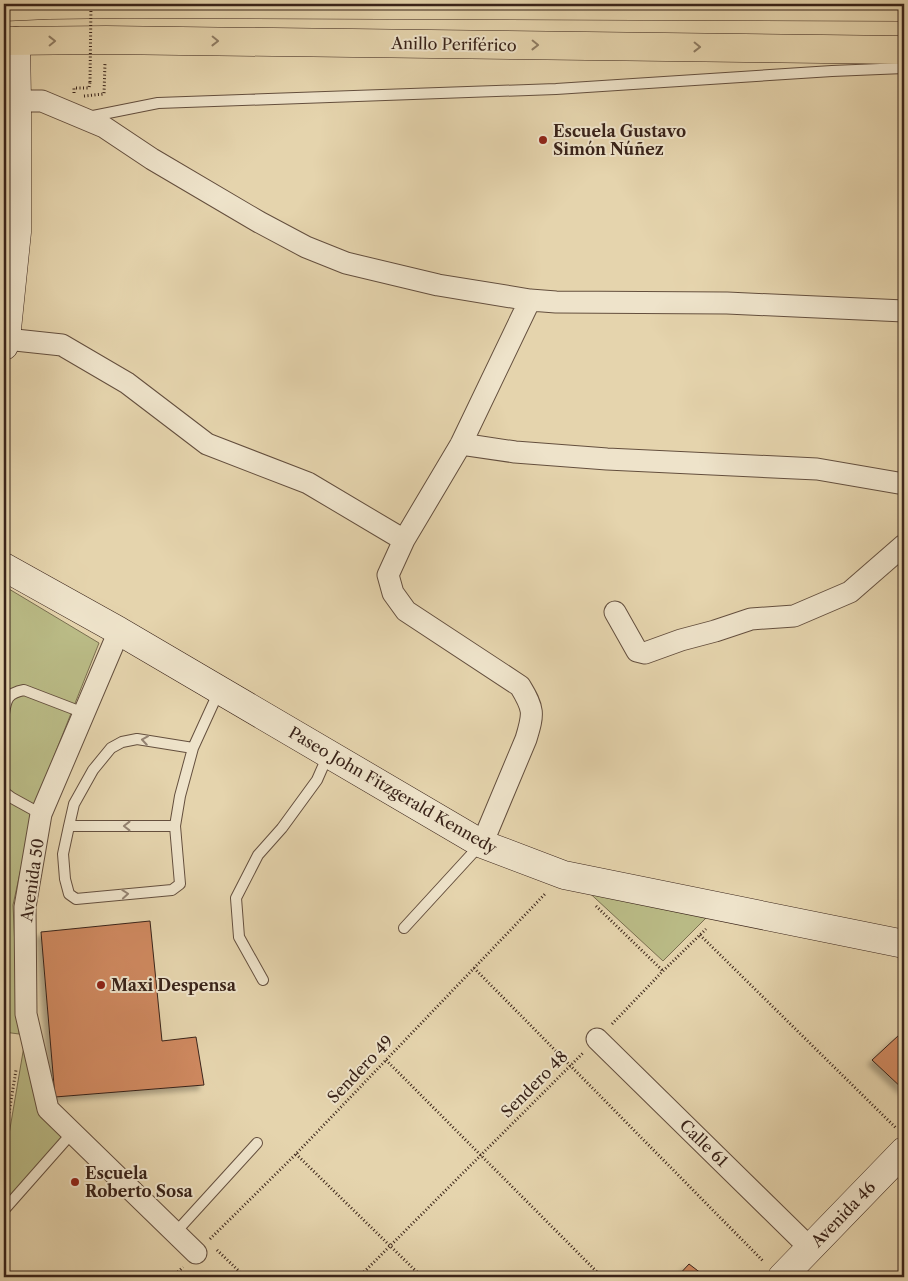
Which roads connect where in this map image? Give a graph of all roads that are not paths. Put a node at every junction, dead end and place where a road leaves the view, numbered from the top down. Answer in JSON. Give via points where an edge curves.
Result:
{"nodes":[{"id":1,"x":47,"y":4,"type":"edge"},
{"id":2,"x":4,"y":7,"type":"edge"},
{"id":3,"x":904,"y":7,"type":"edge"},
{"id":4,"x":10,"y":41,"type":"edge"},
{"id":5,"x":904,"y":50,"type":"edge"},
{"id":6,"x":904,"y":68,"type":"edge"},
{"id":7,"x":17,"y":101,"type":"junction"},
{"id":8,"x":82,"y":119,"type":"junction"},
{"id":9,"x":530,"y":300,"type":"junction"},
{"id":10,"x":904,"y":311,"type":"edge"},
{"id":11,"x":5,"y":341,"type":"edge"},
{"id":12,"x":461,"y":444,"type":"junction"},
{"id":13,"x":904,"y":484,"type":"edge"},
{"id":14,"x":404,"y":540,"type":"junction"},
{"id":15,"x":904,"y":545,"type":"edge"},
{"id":16,"x":4,"y":566,"type":"edge"},
{"id":17,"x":615,"y":612,"type":"dead end"},
{"id":18,"x":119,"y":631,"type":"junction"},
{"id":19,"x":219,"y":690,"type":"junction"},
{"id":20,"x":84,"y":713,"type":"junction"},
{"id":21,"x":4,"y":714,"type":"edge"},
{"id":22,"x":193,"y":748,"type":"junction"},
{"id":23,"x":328,"y":754,"type":"junction"},
{"id":24,"x":4,"y":792,"type":"edge"},
{"id":25,"x":41,"y":814,"type":"junction"},
{"id":26,"x":69,"y":826,"type":"junction"},
{"id":27,"x":175,"y":826,"type":"junction"},
{"id":28,"x":482,"y":844,"type":"junction"},
{"id":29,"x":404,"y":928,"type":"dead end"},
{"id":30,"x":904,"y":944,"type":"edge"},
{"id":31,"x":262,"y":980,"type":"dead end"},
{"id":32,"x":597,"y":1039,"type":"road end"},
{"id":33,"x":72,"y":1133,"type":"junction"},
{"id":34,"x":901,"y":1140,"type":"edge"},
{"id":35,"x":257,"y":1143,"type":"dead end"},
{"id":36,"x":4,"y":1210,"type":"edge"},
{"id":37,"x":175,"y":1233,"type":"junction"},
{"id":38,"x":202,"y":1247,"type":"road end"},
{"id":39,"x":810,"y":1248,"type":"junction"},
{"id":40,"x":782,"y":1272,"type":"edge"}],
"edges":[{"from":1,"to":2,"type":"highway"},
{"from":1,"to":3,"type":"highway"},
{"from":4,"to":5,"type":"highway","name":"Anillo Periférico","one_way":true},
{"from":4,"to":7,"type":"street"},
{"from":6,"to":8,"type":"lane","via":[[556,89],[158,103]]},
{"from":7,"to":8,"type":"street","via":[[42,101]]},
{"from":7,"to":11,"type":"street","via":[[17,232]]},
{"from":8,"to":9,"type":"street","via":[[104,127],[168,169],[306,247],[346,263],[429,283]]},
{"from":9,"to":10,"type":"street","via":[[727,303]]},
{"from":9,"to":12,"type":"street"},
{"from":11,"to":14,"type":"street","via":[[62,345],[127,384],[207,444],[308,483]]},
{"from":12,"to":13,"type":"street","via":[[607,459],[817,469]]},
{"from":12,"to":14,"type":"street"},
{"from":14,"to":28,"type":"street","via":[[388,575],[393,593],[406,611],[520,686],[530,704],[532,721],[526,739]]},
{"from":15,"to":17,"type":"street","via":[[850,592],[794,616],[751,619],[645,653],[637,652]]},
{"from":16,"to":18,"type":"street","name":"Paseo John Fitzgerald Kennedy"},
{"from":18,"to":19,"type":"street","name":"Paseo John Fitzgerald Kennedy"},
{"from":18,"to":20,"type":"street","name":"Avenida 50"},
{"from":19,"to":22,"type":"lane"},
{"from":19,"to":23,"type":"street","name":"Paseo John Fitzgerald Kennedy"},
{"from":20,"to":21,"type":"lane","via":[[24,690],[14,692],[6,701]]},
{"from":20,"to":25,"type":"street","name":"Avenida 50"},
{"from":22,"to":26,"type":"lane","one_way":true,"via":[[136,739],[111,748],[93,770],[74,804]]},
{"from":22,"to":27,"type":"lane"},
{"from":23,"to":28,"type":"street","name":"Paseo John Fitzgerald Kennedy"},
{"from":23,"to":31,"type":"lane","via":[[317,780],[258,855],[236,898],[239,937]]},
{"from":24,"to":25,"type":"lane"},
{"from":25,"to":33,"type":"street","name":"Avenida 50","via":[[25,907],[26,1014],[48,1109]]},
{"from":27,"to":26,"type":"lane","one_way":true},
{"from":26,"to":27,"type":"lane","one_way":true,"via":[[63,854],[64,879],[69,894],[76,899],[172,890],[180,884]]},
{"from":28,"to":29,"type":"lane"},
{"from":28,"to":30,"type":"street","name":"Paseo John Fitzgerald Kennedy","via":[[564,875]]},
{"from":32,"to":39,"type":"street","name":"Calle 61"},
{"from":33,"to":36,"type":"lane"},
{"from":33,"to":37,"type":"street","name":"Avenida 50"},
{"from":34,"to":39,"type":"street","name":"Avenida 46"},
{"from":35,"to":37,"type":"lane"},
{"from":37,"to":38,"type":"street","name":"Avenida 50"},
{"from":39,"to":40,"type":"street","name":"Avenida 46"}]}
